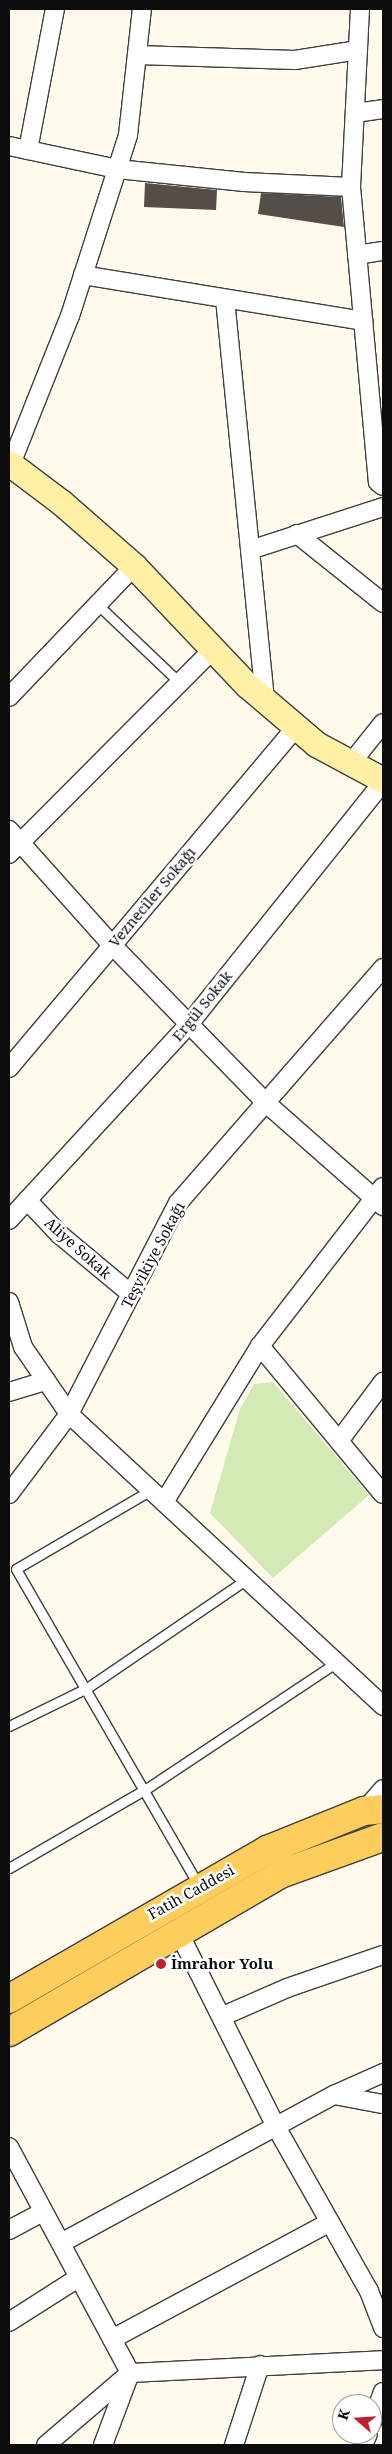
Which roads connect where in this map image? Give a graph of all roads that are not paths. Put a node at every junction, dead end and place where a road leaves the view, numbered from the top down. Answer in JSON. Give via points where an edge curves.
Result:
{"nodes":[{"id":1,"x":55,"y":9,"type":"edge"},
{"id":2,"x":144,"y":9,"type":"edge"},
{"id":3,"x":360,"y":9,"type":"edge"},
{"id":4,"x":358,"y":50,"type":"junction"},
{"id":5,"x":136,"y":55,"type":"junction"},
{"id":6,"x":383,"y":109,"type":"edge"},
{"id":7,"x":355,"y":113,"type":"junction"},
{"id":8,"x":9,"y":146,"type":"edge"},
{"id":9,"x":28,"y":150,"type":"junction"},
{"id":10,"x":117,"y":169,"type":"junction"},
{"id":11,"x":351,"y":187,"type":"junction"},
{"id":12,"x":383,"y":251,"type":"edge"},
{"id":13,"x":357,"y":255,"type":"junction"},
{"id":14,"x":83,"y":275,"type":"junction"},
{"id":15,"x":225,"y":299,"type":"junction"},
{"id":16,"x":364,"y":321,"type":"junction"},
{"id":17,"x":377,"y":408,"type":"edge"},
{"id":18,"x":10,"y":463,"type":"edge"},
{"id":19,"x":383,"y":486,"type":"edge"},
{"id":20,"x":383,"y":507,"type":"edge"},
{"id":21,"x":298,"y":534,"type":"junction"},
{"id":22,"x":250,"y":550,"type":"junction"},
{"id":23,"x":134,"y":566,"type":"junction"},
{"id":24,"x":383,"y":603,"type":"edge"},
{"id":25,"x":97,"y":604,"type":"junction"},
{"id":26,"x":213,"y":649,"type":"junction"},
{"id":27,"x":180,"y":683,"type":"junction"},
{"id":28,"x":9,"y":697,"type":"edge"},
{"id":29,"x":265,"y":700,"type":"junction"},
{"id":30,"x":383,"y":724,"type":"edge"},
{"id":31,"x":296,"y":727,"type":"junction"},
{"id":32,"x":351,"y":763,"type":"junction"},
{"id":33,"x":383,"y":781,"type":"edge"},
{"id":34,"x":13,"y":842,"type":"edge"},
{"id":35,"x":112,"y":945,"type":"junction"},
{"id":36,"x":383,"y":968,"type":"edge"},
{"id":37,"x":189,"y":1024,"type":"junction"},
{"id":38,"x":9,"y":1068,"type":"edge"},
{"id":39,"x":266,"y":1103,"type":"junction"},
{"id":40,"x":380,"y":1197,"type":"edge"},
{"id":41,"x":27,"y":1200,"type":"junction"},
{"id":42,"x":9,"y":1220,"type":"edge"},
{"id":43,"x":131,"y":1294,"type":"junction"},
{"id":44,"x":9,"y":1302,"type":"edge"},
{"id":45,"x":260,"y":1346,"type":"junction"},
{"id":46,"x":46,"y":1381,"type":"junction"},
{"id":47,"x":383,"y":1382,"type":"edge"},
{"id":48,"x":9,"y":1392,"type":"edge"},
{"id":49,"x":69,"y":1414,"type":"junction"},
{"id":50,"x":339,"y":1441,"type":"junction"},
{"id":51,"x":151,"y":1490,"type":"junction"},
{"id":52,"x":9,"y":1494,"type":"edge"},
{"id":53,"x":383,"y":1494,"type":"edge"},
{"id":54,"x":164,"y":1502,"type":"junction"},
{"id":55,"x":247,"y":1579,"type":"junction"},
{"id":56,"x":336,"y":1663,"type":"junction"},
{"id":57,"x":87,"y":1688,"type":"junction"},
{"id":58,"x":383,"y":1706,"type":"edge"},
{"id":59,"x":9,"y":1726,"type":"edge"},
{"id":60,"x":146,"y":1789,"type":"junction"},
{"id":61,"x":383,"y":1789,"type":"edge"},
{"id":62,"x":374,"y":1810,"type":"edge"},
{"id":63,"x":383,"y":1838,"type":"edge"},
{"id":64,"x":9,"y":1868,"type":"edge"},
{"id":65,"x":200,"y":1886,"type":"junction"},
{"id":66,"x":178,"y":1931,"type":"junction"},
{"id":67,"x":383,"y":1955,"type":"edge"},
{"id":68,"x":58,"y":1970,"type":"junction"},
{"id":69,"x":72,"y":1994,"type":"junction"},
{"id":70,"x":9,"y":1999,"type":"edge"},
{"id":71,"x":223,"y":2016,"type":"junction"},
{"id":72,"x":9,"y":2032,"type":"edge"},
{"id":73,"x":383,"y":2073,"type":"edge"},
{"id":74,"x":334,"y":2095,"type":"junction"},
{"id":75,"x":383,"y":2104,"type":"edge"},
{"id":76,"x":275,"y":2125,"type":"junction"},
{"id":77,"x":9,"y":2147,"type":"edge"},
{"id":78,"x":43,"y":2212,"type":"junction"},
{"id":79,"x":328,"y":2223,"type":"junction"},
{"id":80,"x":9,"y":2230,"type":"edge"},
{"id":81,"x":61,"y":2243,"type":"junction"},
{"id":82,"x":78,"y":2278,"type":"junction"},
{"id":83,"x":9,"y":2322,"type":"edge"},
{"id":84,"x":383,"y":2328,"type":"edge"},
{"id":85,"x":112,"y":2339,"type":"junction"},
{"id":86,"x":383,"y":2360,"type":"edge"},
{"id":87,"x":260,"y":2365,"type":"junction"},
{"id":88,"x":130,"y":2373,"type":"junction"},
{"id":89,"x":46,"y":2445,"type":"edge"},
{"id":90,"x":103,"y":2445,"type":"edge"},
{"id":91,"x":234,"y":2445,"type":"edge"}],
"edges":[{"from":1,"to":9,"type":"street"},
{"from":2,"to":5,"type":"street"},
{"from":3,"to":4,"type":"street"},
{"from":4,"to":5,"type":"street","via":[[295,60]]},
{"from":4,"to":7,"type":"street"},
{"from":5,"to":10,"type":"street","via":[[128,135]]},
{"from":6,"to":7,"type":"street"},
{"from":7,"to":11,"type":"street"},
{"from":8,"to":9,"type":"street"},
{"from":9,"to":10,"type":"street"},
{"from":10,"to":11,"type":"street","via":[[244,182]]},
{"from":10,"to":14,"type":"street"},
{"from":11,"to":13,"type":"street"},
{"from":12,"to":13,"type":"street"},
{"from":13,"to":16,"type":"street"},
{"from":14,"to":15,"type":"street"},
{"from":14,"to":18,"type":"street"},
{"from":15,"to":16,"type":"street"},
{"from":15,"to":22,"type":"street"},
{"from":16,"to":17,"type":"street"},
{"from":17,"to":19,"type":"street","via":[[378,482]]},
{"from":18,"to":23,"type":"street"},
{"from":20,"to":21,"type":"street"},
{"from":21,"to":22,"type":"street"},
{"from":21,"to":24,"type":"street"},
{"from":22,"to":29,"type":"street"},
{"from":23,"to":25,"type":"street"},
{"from":23,"to":26,"type":"street"},
{"from":25,"to":27,"type":"lane"},
{"from":25,"to":28,"type":"street"},
{"from":26,"to":27,"type":"street"},
{"from":26,"to":29,"type":"street"},
{"from":27,"to":34,"type":"street"},
{"from":29,"to":31,"type":"street"},
{"from":30,"to":32,"type":"street"},
{"from":31,"to":32,"type":"street","via":[[316,744]]},
{"from":31,"to":35,"type":"street","name":"Vezneciler Sokağı"},
{"from":32,"to":33,"type":"street"},
{"from":33,"to":37,"type":"street","name":"Ergül Sokak"},
{"from":34,"to":35,"type":"street"},
{"from":35,"to":37,"type":"street"},
{"from":35,"to":38,"type":"street","name":"Vezneciler Sokağı"},
{"from":36,"to":39,"type":"street","name":"Teşvikiye Sokağı"},
{"from":37,"to":39,"type":"street"},
{"from":37,"to":41,"type":"street","name":"Ergül Sokak"},
{"from":39,"to":40,"type":"street"},
{"from":39,"to":43,"type":"street","name":"Teşvikiye Sokağı","via":[[178,1203]]},
{"from":40,"to":45,"type":"street"},
{"from":41,"to":42,"type":"street","name":"Ergül Sokak"},
{"from":41,"to":43,"type":"street","name":"Aliye Sokak","via":[[59,1234]]},
{"from":43,"to":49,"type":"street","name":"Teşvikiye Sokağı"},
{"from":44,"to":46,"type":"street","via":[[23,1347]]},
{"from":45,"to":50,"type":"street"},
{"from":45,"to":54,"type":"street"},
{"from":46,"to":48,"type":"street"},
{"from":46,"to":49,"type":"street"},
{"from":47,"to":50,"type":"street"},
{"from":49,"to":51,"type":"street"},
{"from":49,"to":52,"type":"street","name":"Teşvikiye Sokağı"},
{"from":50,"to":53,"type":"street"},
{"from":51,"to":54,"type":"street"},
{"from":51,"to":57,"type":"lane","via":[[16,1569]]},
{"from":54,"to":55,"type":"street"},
{"from":55,"to":56,"type":"street"},
{"from":55,"to":57,"type":"lane"},
{"from":56,"to":58,"type":"street"},
{"from":56,"to":60,"type":"lane"},
{"from":57,"to":59,"type":"lane"},
{"from":57,"to":60,"type":"lane"},
{"from":60,"to":64,"type":"lane"},
{"from":60,"to":65,"type":"lane"},
{"from":61,"to":62,"type":"street"},
{"from":62,"to":65,"type":"main road","name":"Fatih Caddesi","via":[[267,1850]]},
{"from":63,"to":66,"type":"main road","via":[[280,1874]]},
{"from":65,"to":68,"type":"main road","name":"Fatih Caddesi"},
{"from":66,"to":69,"type":"main road"},
{"from":66,"to":71,"type":"street"},
{"from":67,"to":71,"type":"street","via":[[287,1988]]},
{"from":68,"to":69,"type":"main road"},
{"from":68,"to":70,"type":"main road","name":"Fatih Caddesi"},
{"from":69,"to":72,"type":"main road"},
{"from":71,"to":76,"type":"street"},
{"from":73,"to":74,"type":"street"},
{"from":74,"to":75,"type":"street"},
{"from":74,"to":76,"type":"street"},
{"from":76,"to":79,"type":"street"},
{"from":76,"to":81,"type":"street"},
{"from":77,"to":78,"type":"street"},
{"from":78,"to":80,"type":"street"},
{"from":78,"to":81,"type":"street"},
{"from":79,"to":84,"type":"street","via":[[369,2291]]},
{"from":79,"to":85,"type":"street"},
{"from":81,"to":82,"type":"street"},
{"from":82,"to":83,"type":"street"},
{"from":82,"to":85,"type":"street"},
{"from":85,"to":88,"type":"street"},
{"from":86,"to":87,"type":"street"},
{"from":87,"to":88,"type":"street"},
{"from":87,"to":91,"type":"street"},
{"from":88,"to":89,"type":"street"},
{"from":88,"to":90,"type":"street"}]}
